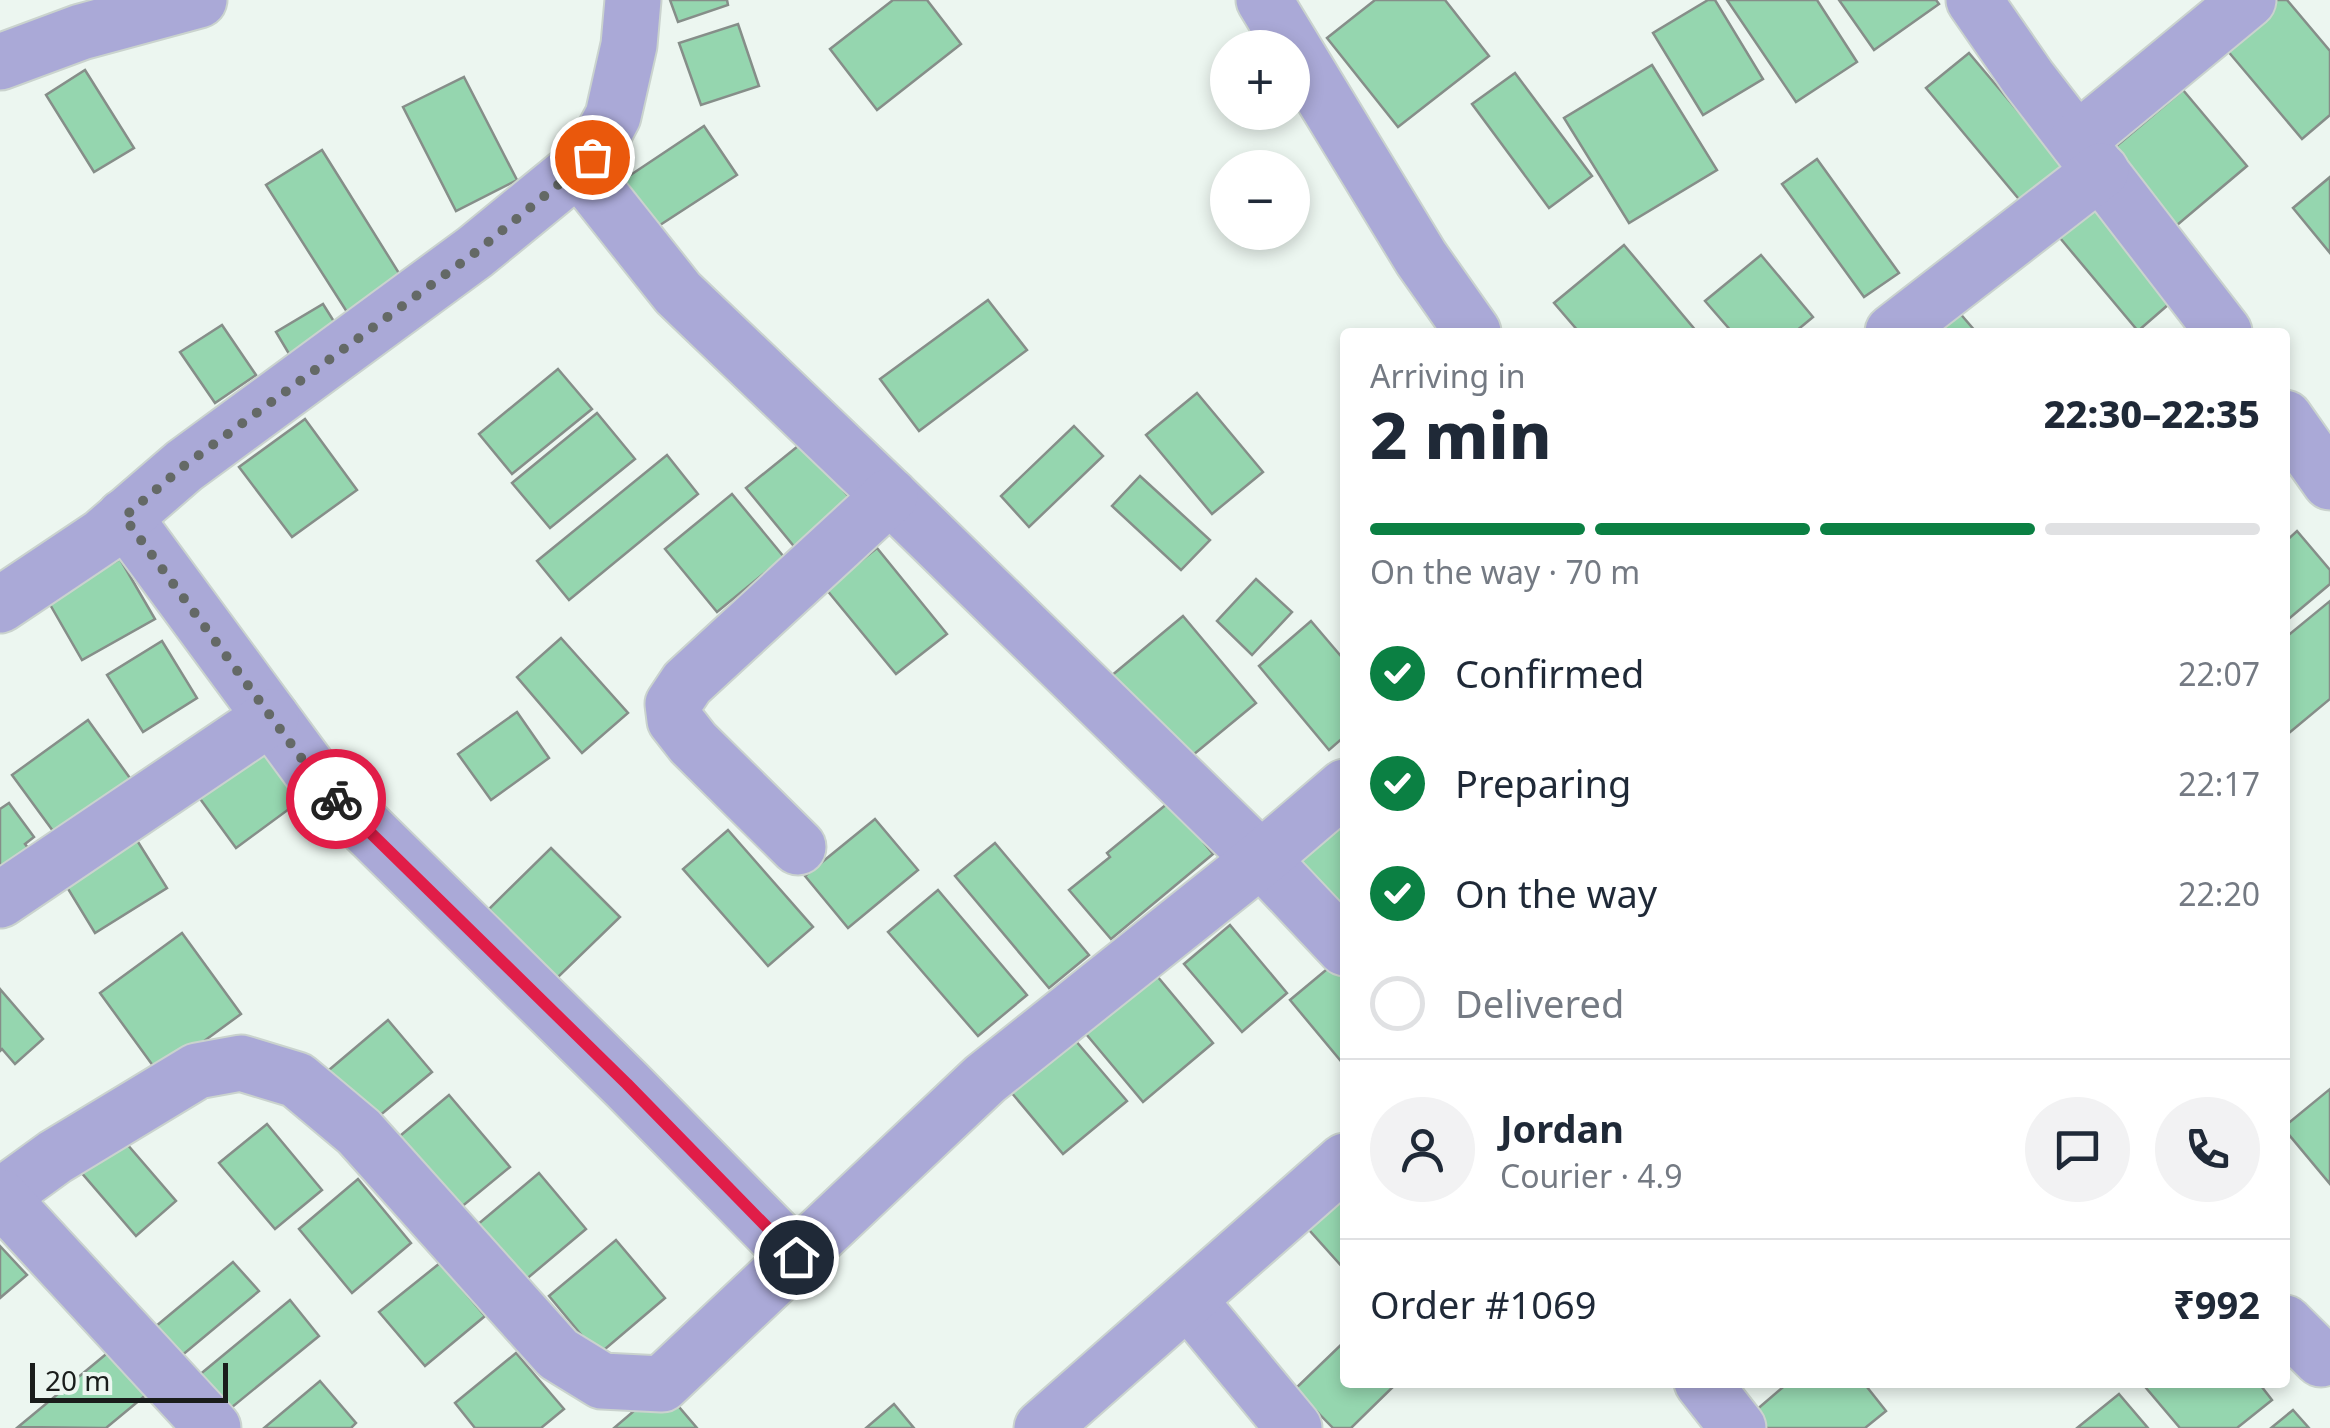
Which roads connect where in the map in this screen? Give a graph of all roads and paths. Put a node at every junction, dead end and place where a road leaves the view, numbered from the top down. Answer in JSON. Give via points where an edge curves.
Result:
{"nodes":[{"id":1,"x":199,"y":0,"type":"edge"},
{"id":2,"x":632,"y":0,"type":"edge"},
{"id":3,"x":1264,"y":0,"type":"edge"},
{"id":4,"x":1974,"y":0,"type":"edge"},
{"id":5,"x":2248,"y":0,"type":"edge"},
{"id":6,"x":0,"y":62,"type":"edge"},
{"id":7,"x":2089,"y":156,"type":"junction"},
{"id":8,"x":578,"y":167,"type":"junction"},
{"id":9,"x":1471,"y":328,"type":"edge"},
{"id":10,"x":1897,"y":328,"type":"edge"},
{"id":11,"x":2221,"y":328,"type":"edge"},
{"id":12,"x":2302,"y":414,"type":"edge"},
{"id":13,"x":2330,"y":482,"type":"edge"},
{"id":14,"x":890,"y":496,"type":"junction"},
{"id":15,"x":124,"y":517,"type":"junction"},
{"id":16,"x":0,"y":605,"type":"edge"},
{"id":17,"x":270,"y":717,"type":"junction"},
{"id":18,"x":1340,"y":791,"type":"edge"},
{"id":19,"x":798,"y":847,"type":"dead end"},
{"id":20,"x":1262,"y":859,"type":"junction"},
{"id":21,"x":0,"y":900,"type":"edge"},
{"id":22,"x":1340,"y":943,"type":"edge"},
{"id":23,"x":1340,"y":1165,"type":"edge"},
{"id":24,"x":0,"y":1197,"type":"edge"},
{"id":25,"x":796,"y":1257,"type":"junction"},
{"id":26,"x":1188,"y":1300,"type":"junction"},
{"id":27,"x":1707,"y":1388,"type":"edge"},
{"id":28,"x":213,"y":1428,"type":"edge"},
{"id":29,"x":1042,"y":1428,"type":"edge"},
{"id":30,"x":1294,"y":1428,"type":"edge"},
{"id":31,"x":1738,"y":1428,"type":"edge"}],
"edges":[{"from":1,"to":6,"type":"street"},
{"from":2,"to":8,"type":"street","via":[[613,116],[592,157]]},
{"from":3,"to":9,"type":"street","via":[[1421,258]]},
{"from":4,"to":7,"type":"street"},
{"from":5,"to":7,"type":"street"},
{"from":7,"to":10,"type":"street"},
{"from":7,"to":11,"type":"street"},
{"from":8,"to":14,"type":"street","via":[[678,292]]},
{"from":8,"to":15,"type":"street","via":[[476,252]]},
{"from":12,"to":13,"type":"street"},
{"from":14,"to":19,"type":"street","via":[[672,704],[693,743]]},
{"from":14,"to":20,"type":"street"},
{"from":15,"to":16,"type":"street"},
{"from":15,"to":17,"type":"street"},
{"from":17,"to":21,"type":"street"},
{"from":17,"to":25,"type":"street","via":[[316,778]]},
{"from":18,"to":20,"type":"street"},
{"from":20,"to":22,"type":"street"},
{"from":20,"to":25,"type":"street","via":[[984,1080]]},
{"from":23,"to":26,"type":"street"},
{"from":24,"to":25,"type":"street","via":[[197,1071],[241,1063],[296,1080],[359,1132],[558,1354],[602,1381],[662,1384]]},
{"from":24,"to":28,"type":"street"},
{"from":26,"to":29,"type":"street"},
{"from":26,"to":30,"type":"street"},
{"from":27,"to":31,"type":"street"}]}
